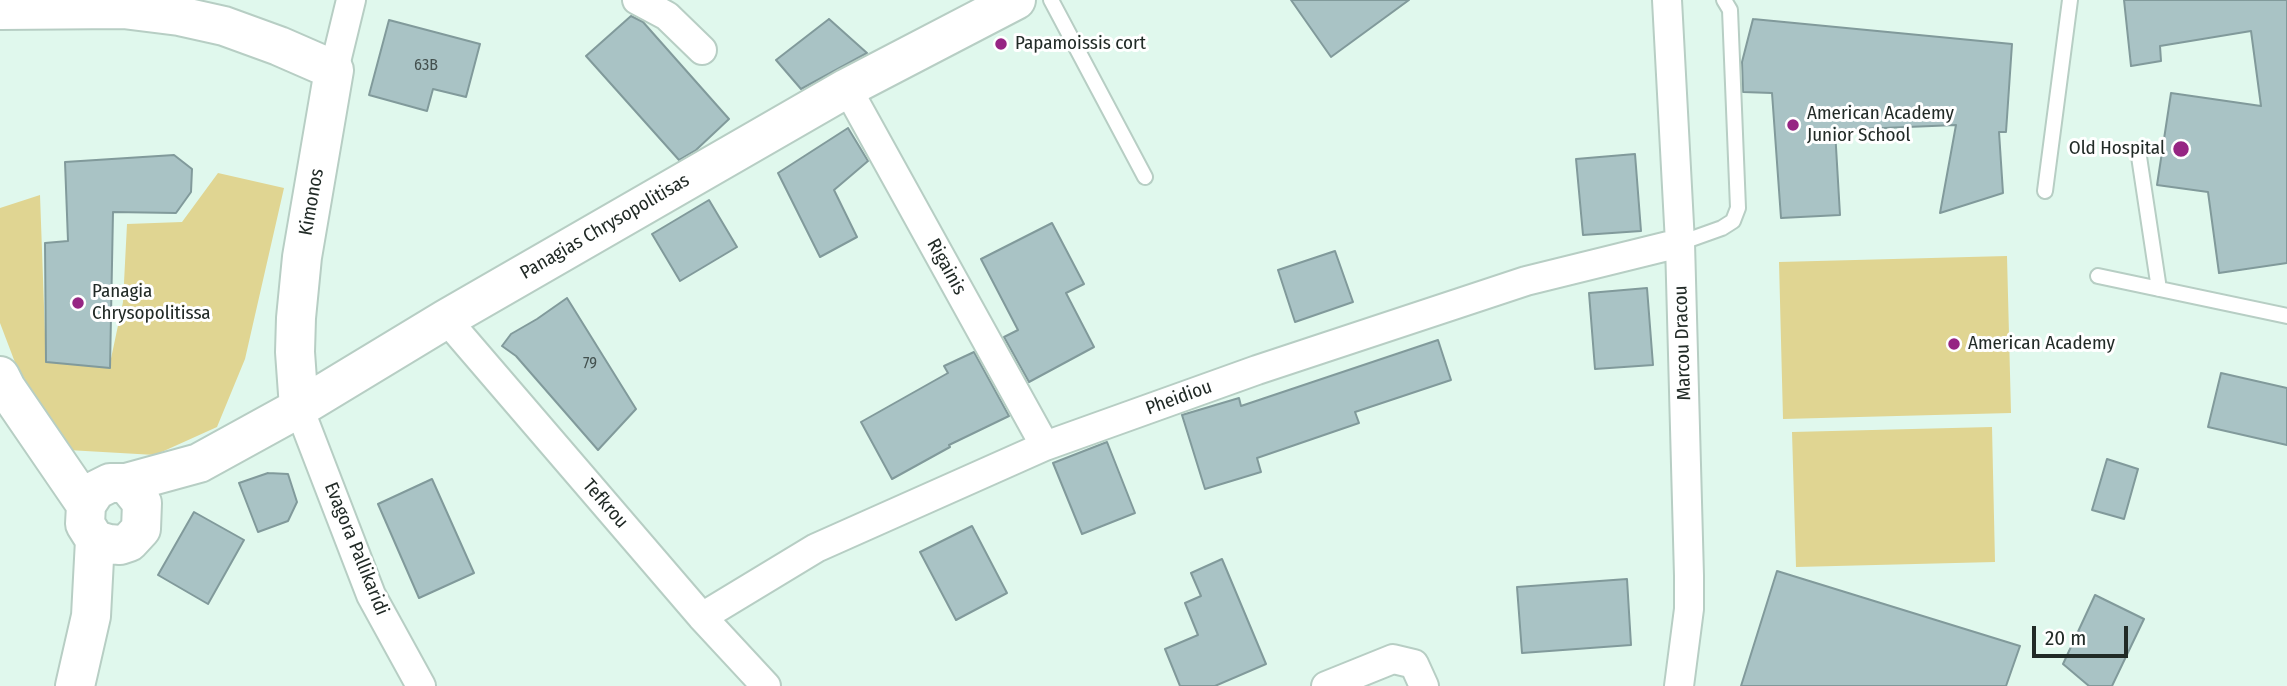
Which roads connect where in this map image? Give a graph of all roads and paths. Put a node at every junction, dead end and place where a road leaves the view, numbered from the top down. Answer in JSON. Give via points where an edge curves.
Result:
{"nodes":[{"id":1,"x":351,"y":0,"type":"edge"},
{"id":2,"x":637,"y":0,"type":"edge"},
{"id":3,"x":1016,"y":0,"type":"edge"},
{"id":4,"x":1051,"y":0,"type":"edge"},
{"id":5,"x":1667,"y":0,"type":"edge"},
{"id":6,"x":1724,"y":0,"type":"edge"},
{"id":7,"x":2070,"y":0,"type":"edge"},
{"id":8,"x":0,"y":10,"type":"edge"},
{"id":9,"x":702,"y":50,"type":"dead end"},
{"id":10,"x":334,"y":70,"type":"junction"},
{"id":11,"x":846,"y":88,"type":"junction"},
{"id":12,"x":2138,"y":150,"type":"dead end"},
{"id":13,"x":1145,"y":177,"type":"dead end"},
{"id":14,"x":2045,"y":191,"type":"dead end"},
{"id":15,"x":1680,"y":243,"type":"junction"},
{"id":16,"x":2098,"y":276,"type":"dead end"},
{"id":17,"x":2159,"y":289,"type":"junction"},
{"id":18,"x":2287,"y":316,"type":"edge"},
{"id":19,"x":446,"y":319,"type":"junction"},
{"id":20,"x":0,"y":376,"type":"edge"},
{"id":21,"x":299,"y":408,"type":"junction"},
{"id":22,"x":1045,"y":446,"type":"junction"},
{"id":23,"x":199,"y":463,"type":"junction"},
{"id":24,"x":113,"y":527,"type":"junction"},
{"id":25,"x":702,"y":617,"type":"junction"},
{"id":26,"x":75,"y":686,"type":"edge"},
{"id":27,"x":421,"y":686,"type":"edge"},
{"id":28,"x":766,"y":686,"type":"edge"},
{"id":29,"x":1326,"y":686,"type":"edge"},
{"id":30,"x":1424,"y":686,"type":"edge"},
{"id":31,"x":1679,"y":686,"type":"edge"}],
"edges":[{"from":1,"to":10,"type":"street","name":"Kimonos"},
{"from":2,"to":9,"type":"street","via":[[667,16]]},
{"from":3,"to":11,"type":"street","name":"Panagias Chrysopolitisas"},
{"from":4,"to":13,"type":"lane"},
{"from":5,"to":15,"type":"street","name":"Marcou Dracou"},
{"from":6,"to":15,"type":"lane","via":[[1730,10],[1738,208],[1733,221],[1723,228]]},
{"from":7,"to":14,"type":"lane"},
{"from":8,"to":10,"type":"street","via":[[123,9],[179,16],[224,26]]},
{"from":10,"to":21,"type":"street","name":"Kimonos","via":[[298,294],[295,352]]},
{"from":11,"to":19,"type":"street","name":"Panagias Chrysopolitisas"},
{"from":11,"to":22,"type":"street","name":"Rigainis"},
{"from":12,"to":17,"type":"lane"},
{"from":15,"to":22,"type":"street","name":"Pheidiou","via":[[1526,281]]},
{"from":15,"to":31,"type":"street","name":"Marcou Dracou","via":[[1689,609]]},
{"from":16,"to":17,"type":"lane"},
{"from":17,"to":18,"type":"lane"},
{"from":19,"to":21,"type":"street","name":"Panagias Chrysopolitisas"},
{"from":19,"to":25,"type":"street","name":"Tefkrou"},
{"from":20,"to":24,"type":"street"},
{"from":21,"to":23,"type":"street","name":"Panagias Chrysopolitisas"},
{"from":21,"to":27,"type":"street","name":"Evagora Pallikaridi","via":[[370,595]]},
{"from":22,"to":25,"type":"street","name":"Pheidiou","via":[[816,548]]},
{"from":23,"to":24,"type":"street","name":"Panagias Chrysopolitisas"},
{"from":23,"to":24,"type":"street","name":"Panagias Chrysopolitisas","via":[[96,490]]},
{"from":24,"to":26,"type":"street"},
{"from":25,"to":28,"type":"street","name":"Tefkrou"},
{"from":29,"to":30,"type":"street","via":[[1393,659],[1414,664]]}]}
